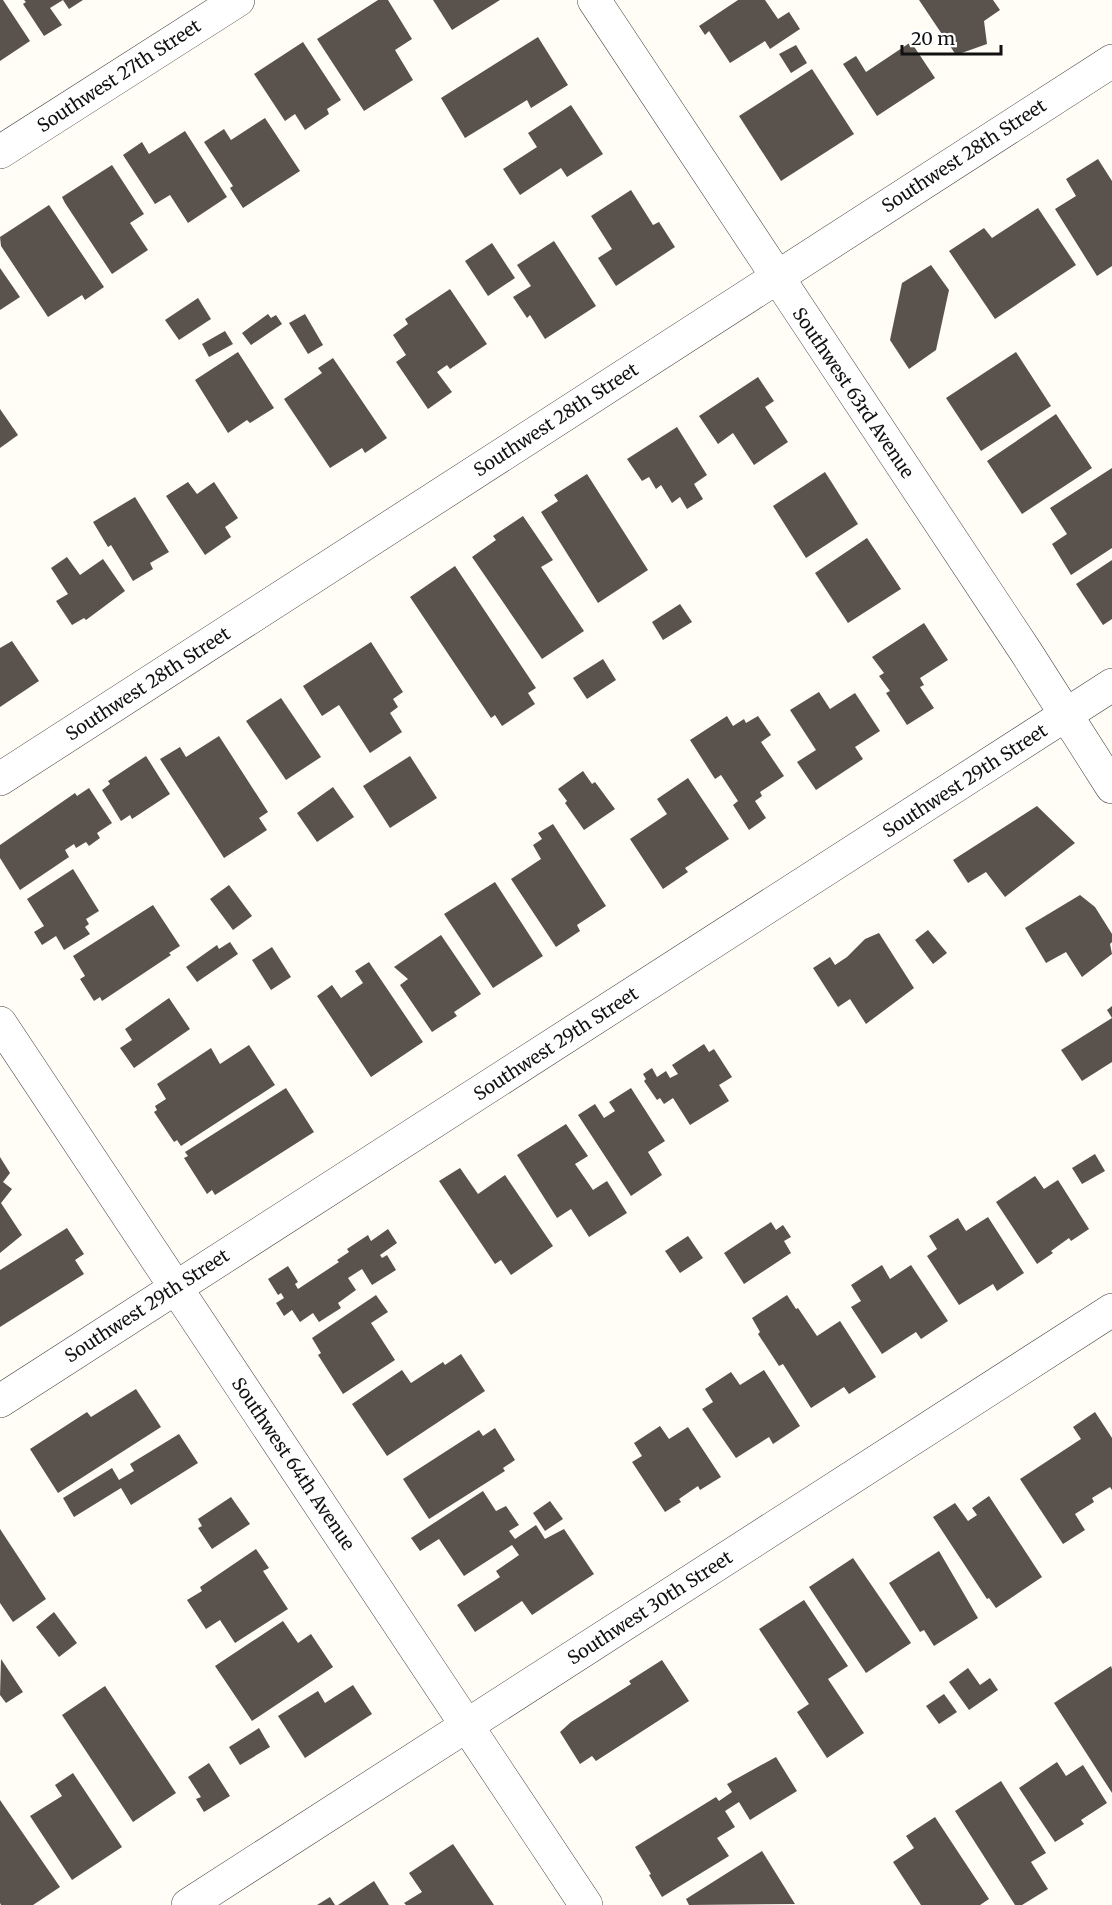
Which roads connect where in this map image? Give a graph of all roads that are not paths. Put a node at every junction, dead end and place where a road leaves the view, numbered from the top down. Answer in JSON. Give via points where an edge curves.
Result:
{"nodes":[{"id":1,"x":238,"y":0,"type":"edge"},
{"id":2,"x":594,"y":0,"type":"edge"},
{"id":3,"x":1112,"y":61,"type":"edge"},
{"id":4,"x":0,"y":152,"type":"edge"},
{"id":5,"x":777,"y":278,"type":"junction"},
{"id":6,"x":1112,"y":685,"type":"edge"},
{"id":7,"x":1066,"y":716,"type":"junction"},
{"id":8,"x":0,"y":779,"type":"edge"},
{"id":9,"x":1112,"y":788,"type":"edge"},
{"id":10,"x":0,"y":1023,"type":"edge"},
{"id":11,"x":176,"y":1288,"type":"junction"},
{"id":12,"x":1112,"y":1310,"type":"edge"},
{"id":13,"x":0,"y":1401,"type":"edge"},
{"id":14,"x":467,"y":1725,"type":"junction"},
{"id":15,"x":188,"y":1905,"type":"edge"},
{"id":16,"x":586,"y":1905,"type":"edge"}],
"edges":[{"from":1,"to":4,"type":"street","name":"Southwest 27th Street"},
{"from":2,"to":5,"type":"street","name":"Southwest 63rd Avenue"},
{"from":3,"to":5,"type":"street","name":"Southwest 28th Street"},
{"from":5,"to":7,"type":"street","name":"Southwest 63rd Avenue"},
{"from":5,"to":8,"type":"street","name":"Southwest 28th Street"},
{"from":6,"to":7,"type":"street","name":"Southwest 29th Street"},
{"from":7,"to":9,"type":"street","name":"Southwest 63rd Avenue"},
{"from":7,"to":11,"type":"street","name":"Southwest 29th Street"},
{"from":10,"to":11,"type":"street","name":"Southwest 64th Avenue"},
{"from":11,"to":13,"type":"street","name":"Southwest 29th Street"},
{"from":11,"to":14,"type":"street","name":"Southwest 64th Avenue"},
{"from":12,"to":14,"type":"street","name":"Southwest 30th Street"},
{"from":14,"to":15,"type":"street","name":"Southwest 30th Street"},
{"from":14,"to":16,"type":"street","name":"Southwest 64th Avenue"}]}
